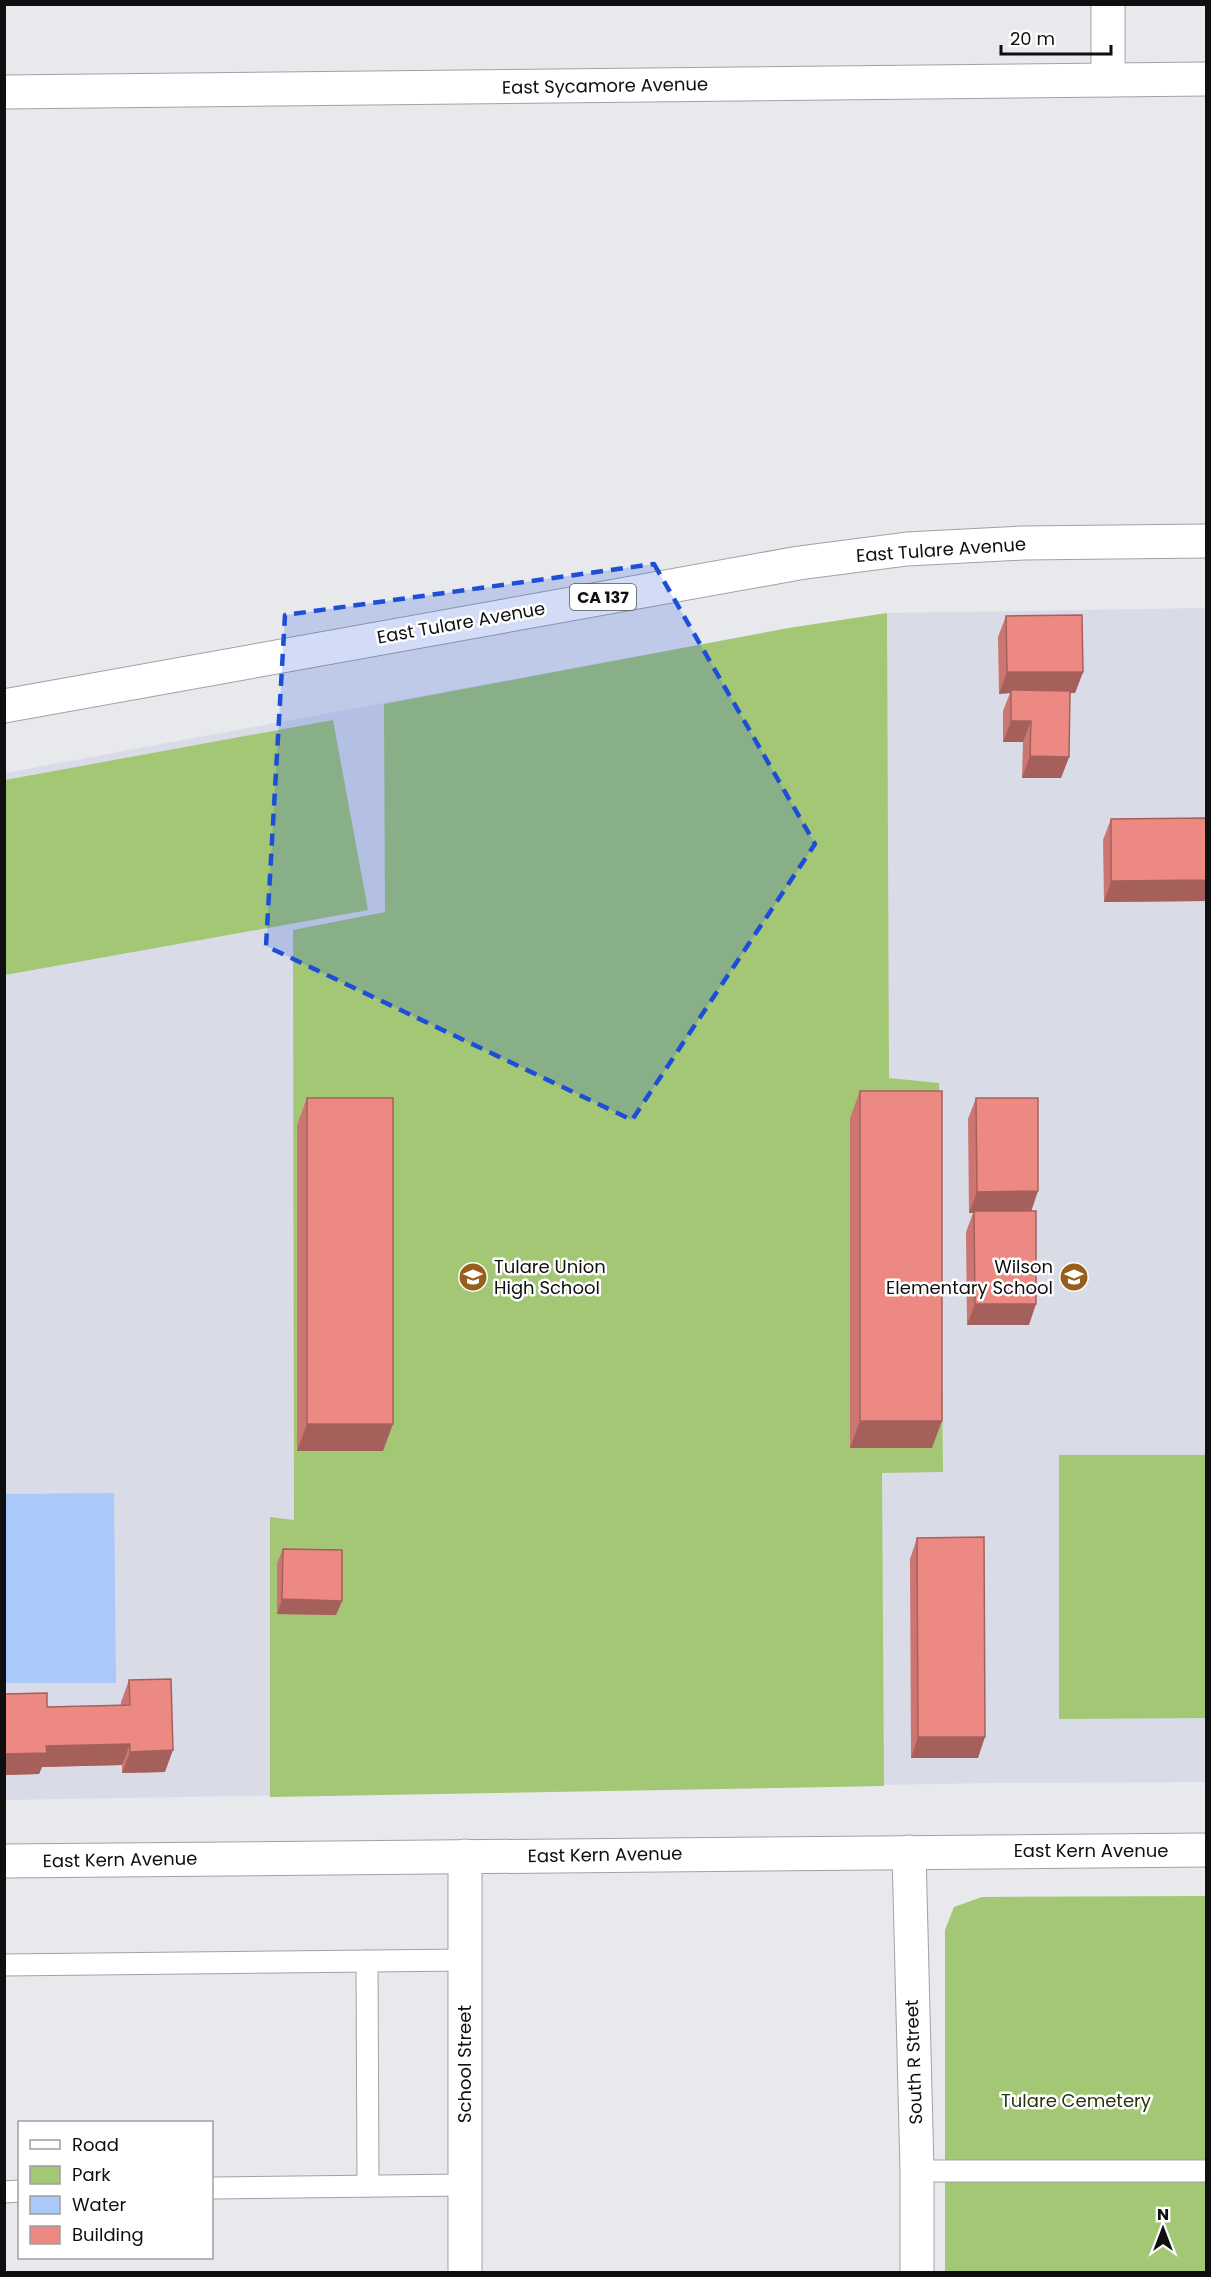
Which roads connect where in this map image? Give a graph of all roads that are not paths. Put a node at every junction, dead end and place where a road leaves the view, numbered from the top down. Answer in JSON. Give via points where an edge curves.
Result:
{"nodes":[{"id":1,"x":1108,"y":4,"type":"edge"},
{"id":2,"x":1206,"y":79,"type":"edge"},
{"id":3,"x":1108,"y":80,"type":"junction"},
{"id":4,"x":4,"y":92,"type":"edge"},
{"id":5,"x":1206,"y":541,"type":"edge"},
{"id":6,"x":4,"y":706,"type":"edge"},
{"id":7,"x":1206,"y":1850,"type":"edge"},
{"id":8,"x":909,"y":1852,"type":"junction"},
{"id":9,"x":465,"y":1856,"type":"junction"},
{"id":10,"x":4,"y":1861,"type":"edge"},
{"id":11,"x":466,"y":1960,"type":"junction"},
{"id":12,"x":367,"y":1961,"type":"junction"},
{"id":13,"x":4,"y":1965,"type":"edge"},
{"id":14,"x":917,"y":2171,"type":"junction"},
{"id":15,"x":1206,"y":2171,"type":"edge"},
{"id":16,"x":465,"y":2185,"type":"junction"},
{"id":17,"x":368,"y":2186,"type":"junction"},
{"id":18,"x":213,"y":2188,"type":"edge"},
{"id":19,"x":465,"y":2272,"type":"edge"},
{"id":20,"x":917,"y":2272,"type":"edge"}],
"edges":[{"from":1,"to":3,"type":"street"},
{"from":2,"to":3,"type":"street","name":"East Sycamore Avenue"},
{"from":3,"to":4,"type":"street","name":"East Sycamore Avenue"},
{"from":5,"to":6,"type":"street","name":"East Tulare Avenue","number":"CA 137","via":[[907,549],[799,563]]},
{"from":7,"to":8,"type":"street","name":"East Kern Avenue"},
{"from":8,"to":9,"type":"street","name":"East Kern Avenue"},
{"from":8,"to":14,"type":"street","name":"South R Street"},
{"from":9,"to":10,"type":"street","name":"East Kern Avenue"},
{"from":9,"to":11,"type":"street","name":"School Street"},
{"from":11,"to":12,"type":"lane"},
{"from":11,"to":16,"type":"street","name":"School Street"},
{"from":12,"to":13,"type":"lane"},
{"from":12,"to":17,"type":"lane"},
{"from":14,"to":15,"type":"lane"},
{"from":14,"to":20,"type":"street","name":"South R Street"},
{"from":16,"to":17,"type":"lane"},
{"from":16,"to":19,"type":"street","name":"School Street"},
{"from":17,"to":18,"type":"lane"}]}
